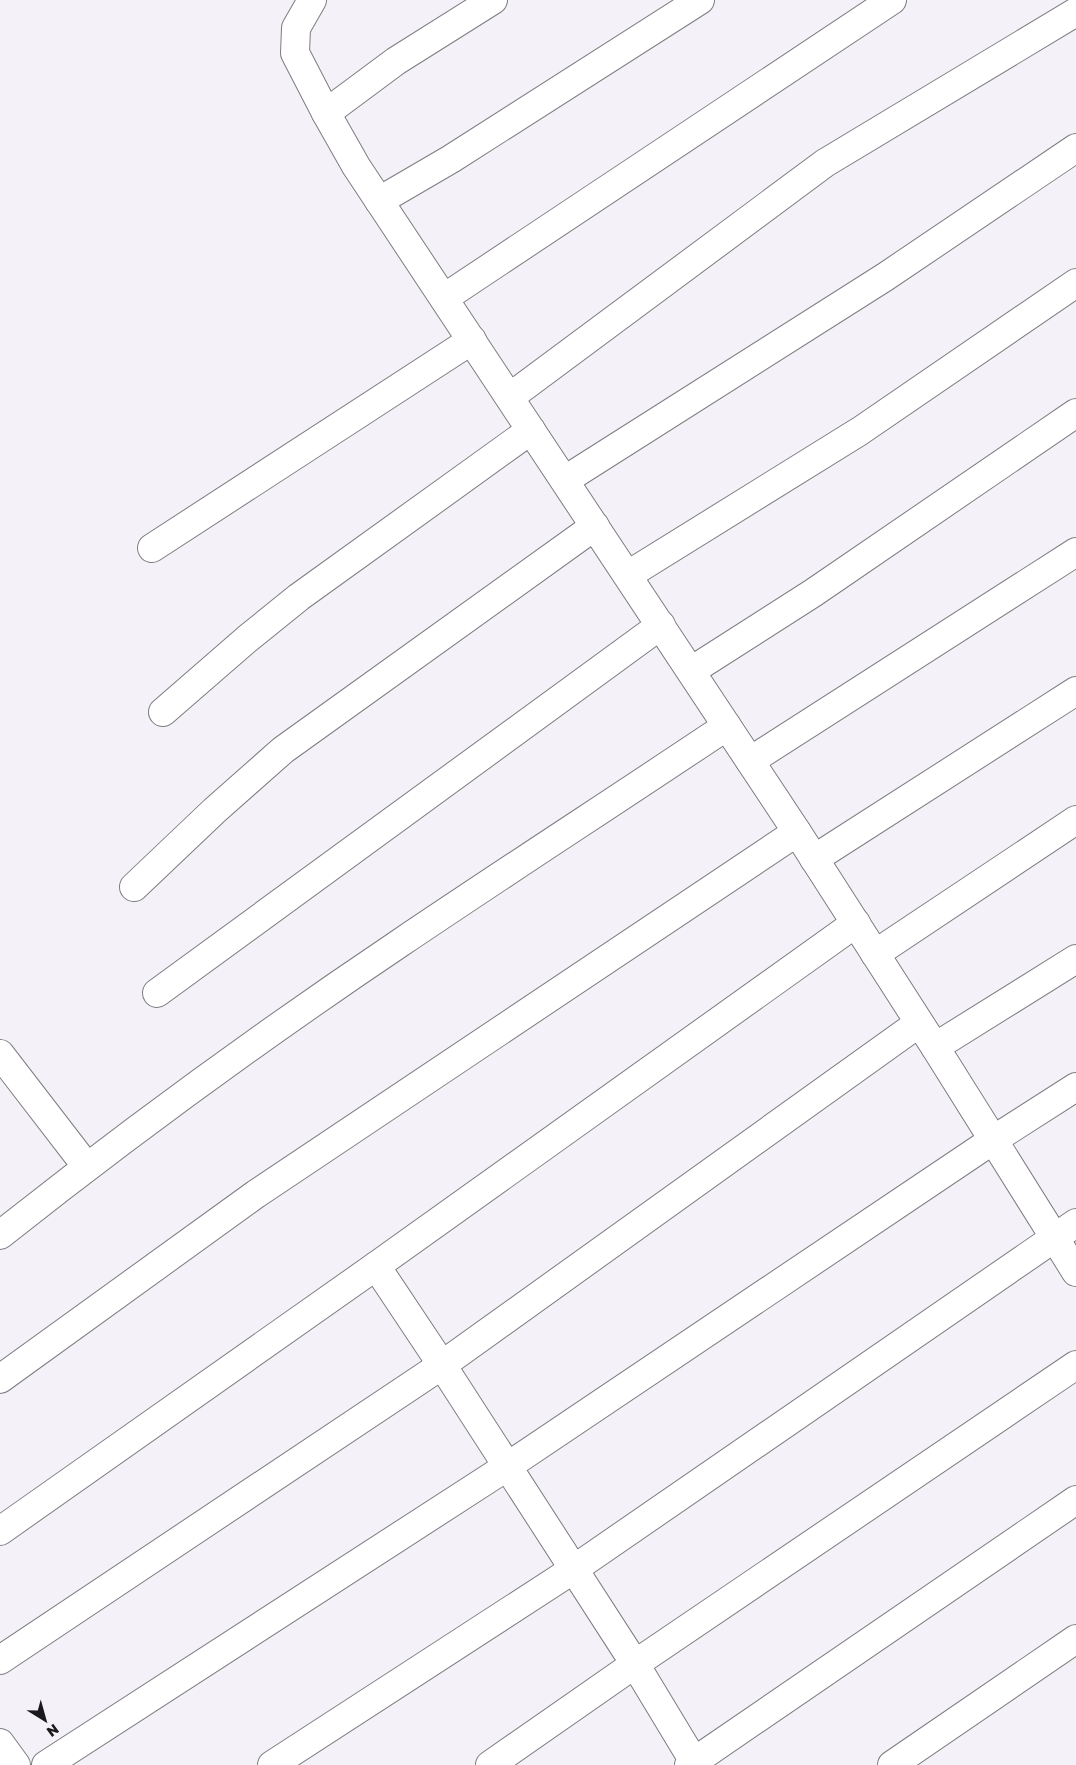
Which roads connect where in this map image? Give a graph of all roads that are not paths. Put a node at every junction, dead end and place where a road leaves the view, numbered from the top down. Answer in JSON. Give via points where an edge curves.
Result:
{"nodes":[{"id":1,"x":312,"y":0,"type":"edge"},
{"id":2,"x":493,"y":0,"type":"edge"},
{"id":3,"x":700,"y":0,"type":"edge"},
{"id":4,"x":892,"y":0,"type":"edge"},
{"id":5,"x":1076,"y":12,"type":"edge"},
{"id":6,"x":326,"y":113,"type":"junction"},
{"id":7,"x":1076,"y":148,"type":"edge"},
{"id":8,"x":380,"y":201,"type":"junction"},
{"id":9,"x":1076,"y":283,"type":"edge"},
{"id":10,"x":444,"y":298,"type":"junction"},
{"id":11,"x":472,"y":340,"type":"junction"},
{"id":12,"x":510,"y":397,"type":"junction"},
{"id":13,"x":1076,"y":413,"type":"edge"},
{"id":14,"x":531,"y":430,"type":"junction"},
{"id":15,"x":565,"y":480,"type":"junction"},
{"id":16,"x":595,"y":526,"type":"junction"},
{"id":17,"x":152,"y":548,"type":"dead end"},
{"id":18,"x":1076,"y":552,"type":"edge"},
{"id":19,"x":628,"y":575,"type":"junction"},
{"id":20,"x":661,"y":625,"type":"junction"},
{"id":21,"x":691,"y":671,"type":"junction"},
{"id":22,"x":1076,"y":692,"type":"edge"},
{"id":23,"x":163,"y":712,"type":"dead end"},
{"id":24,"x":727,"y":726,"type":"junction"},
{"id":25,"x":750,"y":761,"type":"junction"},
{"id":26,"x":1076,"y":820,"type":"edge"},
{"id":27,"x":797,"y":832,"type":"junction"},
{"id":28,"x":814,"y":859,"type":"junction"},
{"id":29,"x":134,"y":887,"type":"dead end"},
{"id":30,"x":856,"y":923,"type":"junction"},
{"id":31,"x":875,"y":954,"type":"junction"},
{"id":32,"x":1076,"y":958,"type":"edge"},
{"id":33,"x":157,"y":993,"type":"dead end"},
{"id":34,"x":919,"y":1023,"type":"junction"},
{"id":35,"x":935,"y":1047,"type":"junction"},
{"id":36,"x":0,"y":1054,"type":"edge"},
{"id":37,"x":1076,"y":1087,"type":"edge"},
{"id":38,"x":992,"y":1140,"type":"junction"},
{"id":39,"x":87,"y":1167,"type":"junction"},
{"id":40,"x":1076,"y":1223,"type":"edge"},
{"id":41,"x":0,"y":1235,"type":"edge"},
{"id":42,"x":1053,"y":1238,"type":"junction"},
{"id":43,"x":376,"y":1266,"type":"junction"},
{"id":44,"x":1076,"y":1272,"type":"edge"},
{"id":45,"x":442,"y":1365,"type":"junction"},
{"id":46,"x":1076,"y":1365,"type":"edge"},
{"id":47,"x":0,"y":1379,"type":"edge"},
{"id":48,"x":508,"y":1466,"type":"junction"},
{"id":49,"x":1076,"y":1500,"type":"edge"},
{"id":50,"x":0,"y":1531,"type":"edge"},
{"id":51,"x":574,"y":1569,"type":"junction"},
{"id":52,"x":1076,"y":1639,"type":"edge"},
{"id":53,"x":0,"y":1660,"type":"edge"},
{"id":54,"x":635,"y":1664,"type":"junction"},
{"id":55,"x":0,"y":1743,"type":"edge"},
{"id":56,"x":693,"y":1764,"type":"edge"},
{"id":57,"x":16,"y":1765,"type":"edge"},
{"id":58,"x":46,"y":1765,"type":"edge"},
{"id":59,"x":272,"y":1765,"type":"edge"},
{"id":60,"x":490,"y":1765,"type":"edge"},
{"id":61,"x":892,"y":1765,"type":"edge"}],
"edges":[{"from":1,"to":6,"type":"street","via":[[296,28],[295,53]]},
{"from":2,"to":6,"type":"street","via":[[396,61]]},
{"from":3,"to":8,"type":"street"},
{"from":4,"to":10,"type":"street"},
{"from":5,"to":12,"type":"street","via":[[825,163]]},
{"from":6,"to":8,"type":"street"},
{"from":7,"to":15,"type":"street","via":[[884,277]]},
{"from":8,"to":10,"type":"street"},
{"from":9,"to":19,"type":"street","via":[[860,431]]},
{"from":10,"to":11,"type":"street"},
{"from":11,"to":12,"type":"street"},
{"from":11,"to":17,"type":"street"},
{"from":12,"to":14,"type":"street"},
{"from":13,"to":21,"type":"street","via":[[813,593]]},
{"from":14,"to":15,"type":"street"},
{"from":14,"to":23,"type":"street","via":[[299,597]]},
{"from":15,"to":16,"type":"street"},
{"from":16,"to":19,"type":"street"},
{"from":16,"to":29,"type":"street","via":[[283,750]]},
{"from":18,"to":25,"type":"street"},
{"from":19,"to":20,"type":"street"},
{"from":20,"to":21,"type":"street"},
{"from":20,"to":33,"type":"street"},
{"from":21,"to":24,"type":"street"},
{"from":22,"to":28,"type":"street"},
{"from":24,"to":25,"type":"street"},
{"from":24,"to":39,"type":"street","via":[[399,944]]},
{"from":25,"to":27,"type":"street"},
{"from":26,"to":31,"type":"street"},
{"from":27,"to":28,"type":"street"},
{"from":27,"to":47,"type":"street","via":[[256,1194]]},
{"from":28,"to":30,"type":"street"},
{"from":30,"to":31,"type":"street"},
{"from":30,"to":43,"type":"street"},
{"from":31,"to":34,"type":"street"},
{"from":32,"to":35,"type":"street"},
{"from":34,"to":35,"type":"street"},
{"from":34,"to":45,"type":"street"},
{"from":35,"to":38,"type":"street"},
{"from":36,"to":39,"type":"street"},
{"from":37,"to":38,"type":"street"},
{"from":38,"to":42,"type":"street"},
{"from":38,"to":48,"type":"street"},
{"from":39,"to":41,"type":"street"},
{"from":40,"to":42,"type":"street"},
{"from":42,"to":44,"type":"street"},
{"from":42,"to":51,"type":"street"},
{"from":43,"to":45,"type":"street"},
{"from":43,"to":50,"type":"street"},
{"from":45,"to":48,"type":"street"},
{"from":45,"to":53,"type":"street"},
{"from":46,"to":54,"type":"street"},
{"from":48,"to":51,"type":"street"},
{"from":48,"to":58,"type":"street"},
{"from":49,"to":56,"type":"street"},
{"from":51,"to":54,"type":"street"},
{"from":51,"to":59,"type":"street"},
{"from":52,"to":61,"type":"street"},
{"from":54,"to":56,"type":"street"},
{"from":54,"to":60,"type":"street"},
{"from":55,"to":57,"type":"street"}]}
